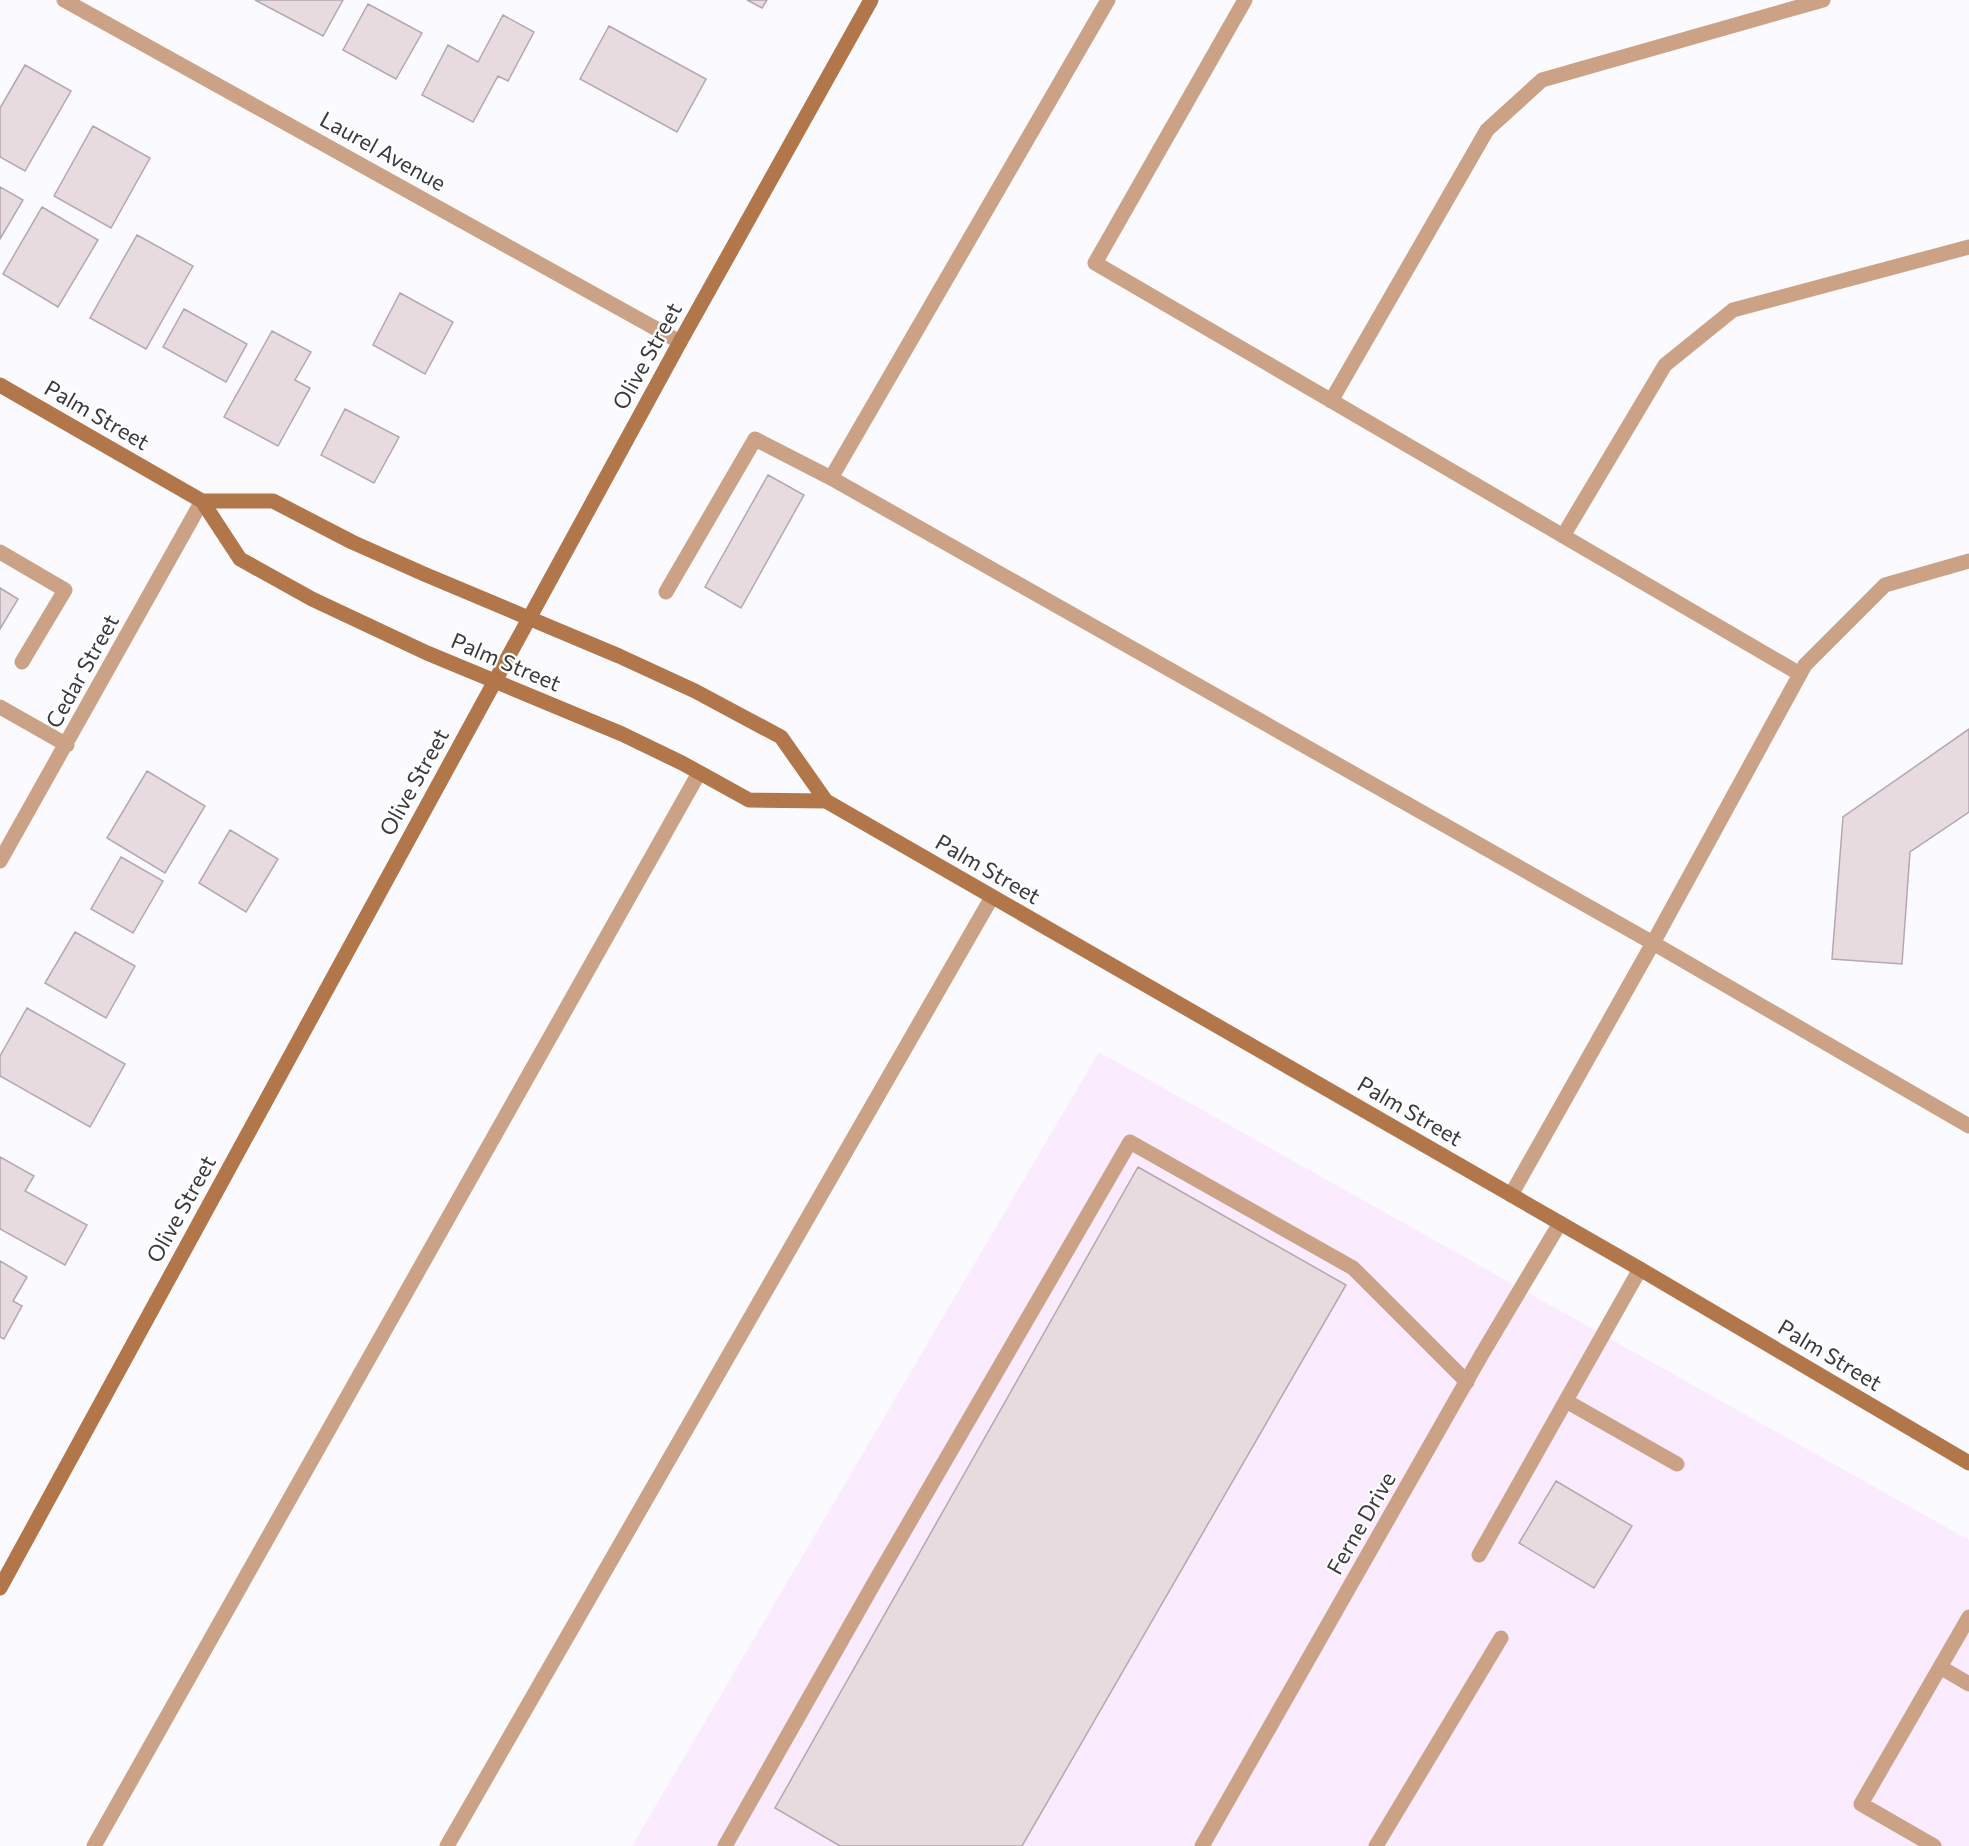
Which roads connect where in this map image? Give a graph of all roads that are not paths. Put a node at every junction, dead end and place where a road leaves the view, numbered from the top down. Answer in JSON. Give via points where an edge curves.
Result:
{"nodes":[{"id":1,"x":64,"y":0,"type":"edge"},
{"id":2,"x":872,"y":0,"type":"edge"},
{"id":3,"x":1108,"y":0,"type":"edge"},
{"id":4,"x":1245,"y":0,"type":"edge"},
{"id":5,"x":1822,"y":0,"type":"edge"},
{"id":6,"x":1969,"y":247,"type":"edge"},
{"id":7,"x":680,"y":342,"type":"junction"},
{"id":8,"x":0,"y":385,"type":"edge"},
{"id":9,"x":1331,"y":400,"type":"junction"},
{"id":10,"x":831,"y":478,"type":"junction"},
{"id":11,"x":202,"y":501,"type":"junction"},
{"id":12,"x":1563,"y":536,"type":"junction"},
{"id":13,"x":0,"y":552,"type":"edge"},
{"id":14,"x":1969,"y":561,"type":"edge"},
{"id":15,"x":666,"y":592,"type":"dead end"},
{"id":16,"x":529,"y":620,"type":"junction"},
{"id":17,"x":22,"y":662,"type":"dead end"},
{"id":18,"x":1800,"y":674,"type":"junction"},
{"id":19,"x":494,"y":682,"type":"junction"},
{"id":20,"x":0,"y":707,"type":"edge"},
{"id":21,"x":67,"y":745,"type":"junction"},
{"id":22,"x":699,"y":773,"type":"junction"},
{"id":23,"x":826,"y":801,"type":"junction"},
{"id":24,"x":0,"y":861,"type":"edge"},
{"id":25,"x":992,"y":897,"type":"junction"},
{"id":26,"x":1653,"y":943,"type":"junction"},
{"id":27,"x":1969,"y":1126,"type":"edge"},
{"id":28,"x":1510,"y":1195,"type":"junction"},
{"id":29,"x":1560,"y":1223,"type":"junction"},
{"id":30,"x":1640,"y":1269,"type":"junction"},
{"id":31,"x":1467,"y":1382,"type":"junction"},
{"id":32,"x":1566,"y":1401,"type":"junction"},
{"id":33,"x":1969,"y":1463,"type":"edge"},
{"id":34,"x":1677,"y":1464,"type":"dead end"},
{"id":35,"x":1479,"y":1555,"type":"dead end"},
{"id":36,"x":0,"y":1588,"type":"edge"},
{"id":37,"x":1969,"y":1617,"type":"edge"},
{"id":38,"x":1501,"y":1638,"type":"dead end"},
{"id":39,"x":1940,"y":1667,"type":"junction"},
{"id":40,"x":1969,"y":1684,"type":"edge"},
{"id":41,"x":94,"y":1846,"type":"edge"},
{"id":42,"x":447,"y":1846,"type":"edge"},
{"id":43,"x":726,"y":1846,"type":"edge"},
{"id":44,"x":1202,"y":1846,"type":"edge"},
{"id":45,"x":1376,"y":1846,"type":"edge"},
{"id":46,"x":1934,"y":1846,"type":"edge"}],
"edges":[{"from":1,"to":7,"type":"street","name":"Laurel Avenue"},
{"from":2,"to":7,"type":"main road","name":"Olive Street"},
{"from":3,"to":10,"type":"street"},
{"from":4,"to":9,"type":"street","via":[[1095,263]]},
{"from":5,"to":9,"type":"street","via":[[1542,80],[1487,130]]},
{"from":6,"to":12,"type":"street","via":[[1733,310],[1665,365]]},
{"from":7,"to":16,"type":"main road","name":"Olive Street"},
{"from":8,"to":11,"type":"main road","name":"Palm Street"},
{"from":9,"to":12,"type":"street"},
{"from":10,"to":15,"type":"street","via":[[755,439]]},
{"from":10,"to":26,"type":"street"},
{"from":11,"to":16,"type":"main road","name":"Palm Street","via":[[273,501],[352,542]]},
{"from":11,"to":19,"type":"main road","name":"Palm Street","via":[[240,559],[332,608]]},
{"from":11,"to":21,"type":"street","name":"Cedar Street"},
{"from":12,"to":18,"type":"street"},
{"from":13,"to":17,"type":"street","via":[[65,590]]},
{"from":14,"to":18,"type":"street","via":[[1885,585]]},
{"from":16,"to":19,"type":"main road","name":"Olive Street"},
{"from":16,"to":23,"type":"main road","name":"Palm Street","via":[[619,656],[781,736]]},
{"from":18,"to":26,"type":"street"},
{"from":19,"to":22,"type":"main road","name":"Palm Street","via":[[622,734]]},
{"from":19,"to":36,"type":"main road","name":"Olive Street"},
{"from":20,"to":21,"type":"street"},
{"from":21,"to":24,"type":"street","name":"Cedar Street"},
{"from":22,"to":23,"type":"main road","name":"Palm Street","via":[[749,800]]},
{"from":22,"to":41,"type":"street"},
{"from":23,"to":25,"type":"main road","name":"Palm Street"},
{"from":25,"to":28,"type":"main road","name":"Palm Street"},
{"from":25,"to":42,"type":"street"},
{"from":26,"to":27,"type":"street"},
{"from":26,"to":28,"type":"street"},
{"from":28,"to":29,"type":"main road","name":"Palm Street"},
{"from":29,"to":30,"type":"main road","name":"Palm Street"},
{"from":29,"to":31,"type":"street","name":"Ferne Drive"},
{"from":30,"to":32,"type":"street"},
{"from":30,"to":33,"type":"main road","name":"Palm Street"},
{"from":31,"to":43,"type":"street","via":[[1353,1268],[1130,1142]]},
{"from":31,"to":44,"type":"street","name":"Ferne Drive"},
{"from":32,"to":34,"type":"street"},
{"from":32,"to":35,"type":"street"},
{"from":37,"to":39,"type":"street"},
{"from":38,"to":45,"type":"street"},
{"from":39,"to":40,"type":"street"},
{"from":39,"to":46,"type":"street","via":[[1861,1804]]}]}
